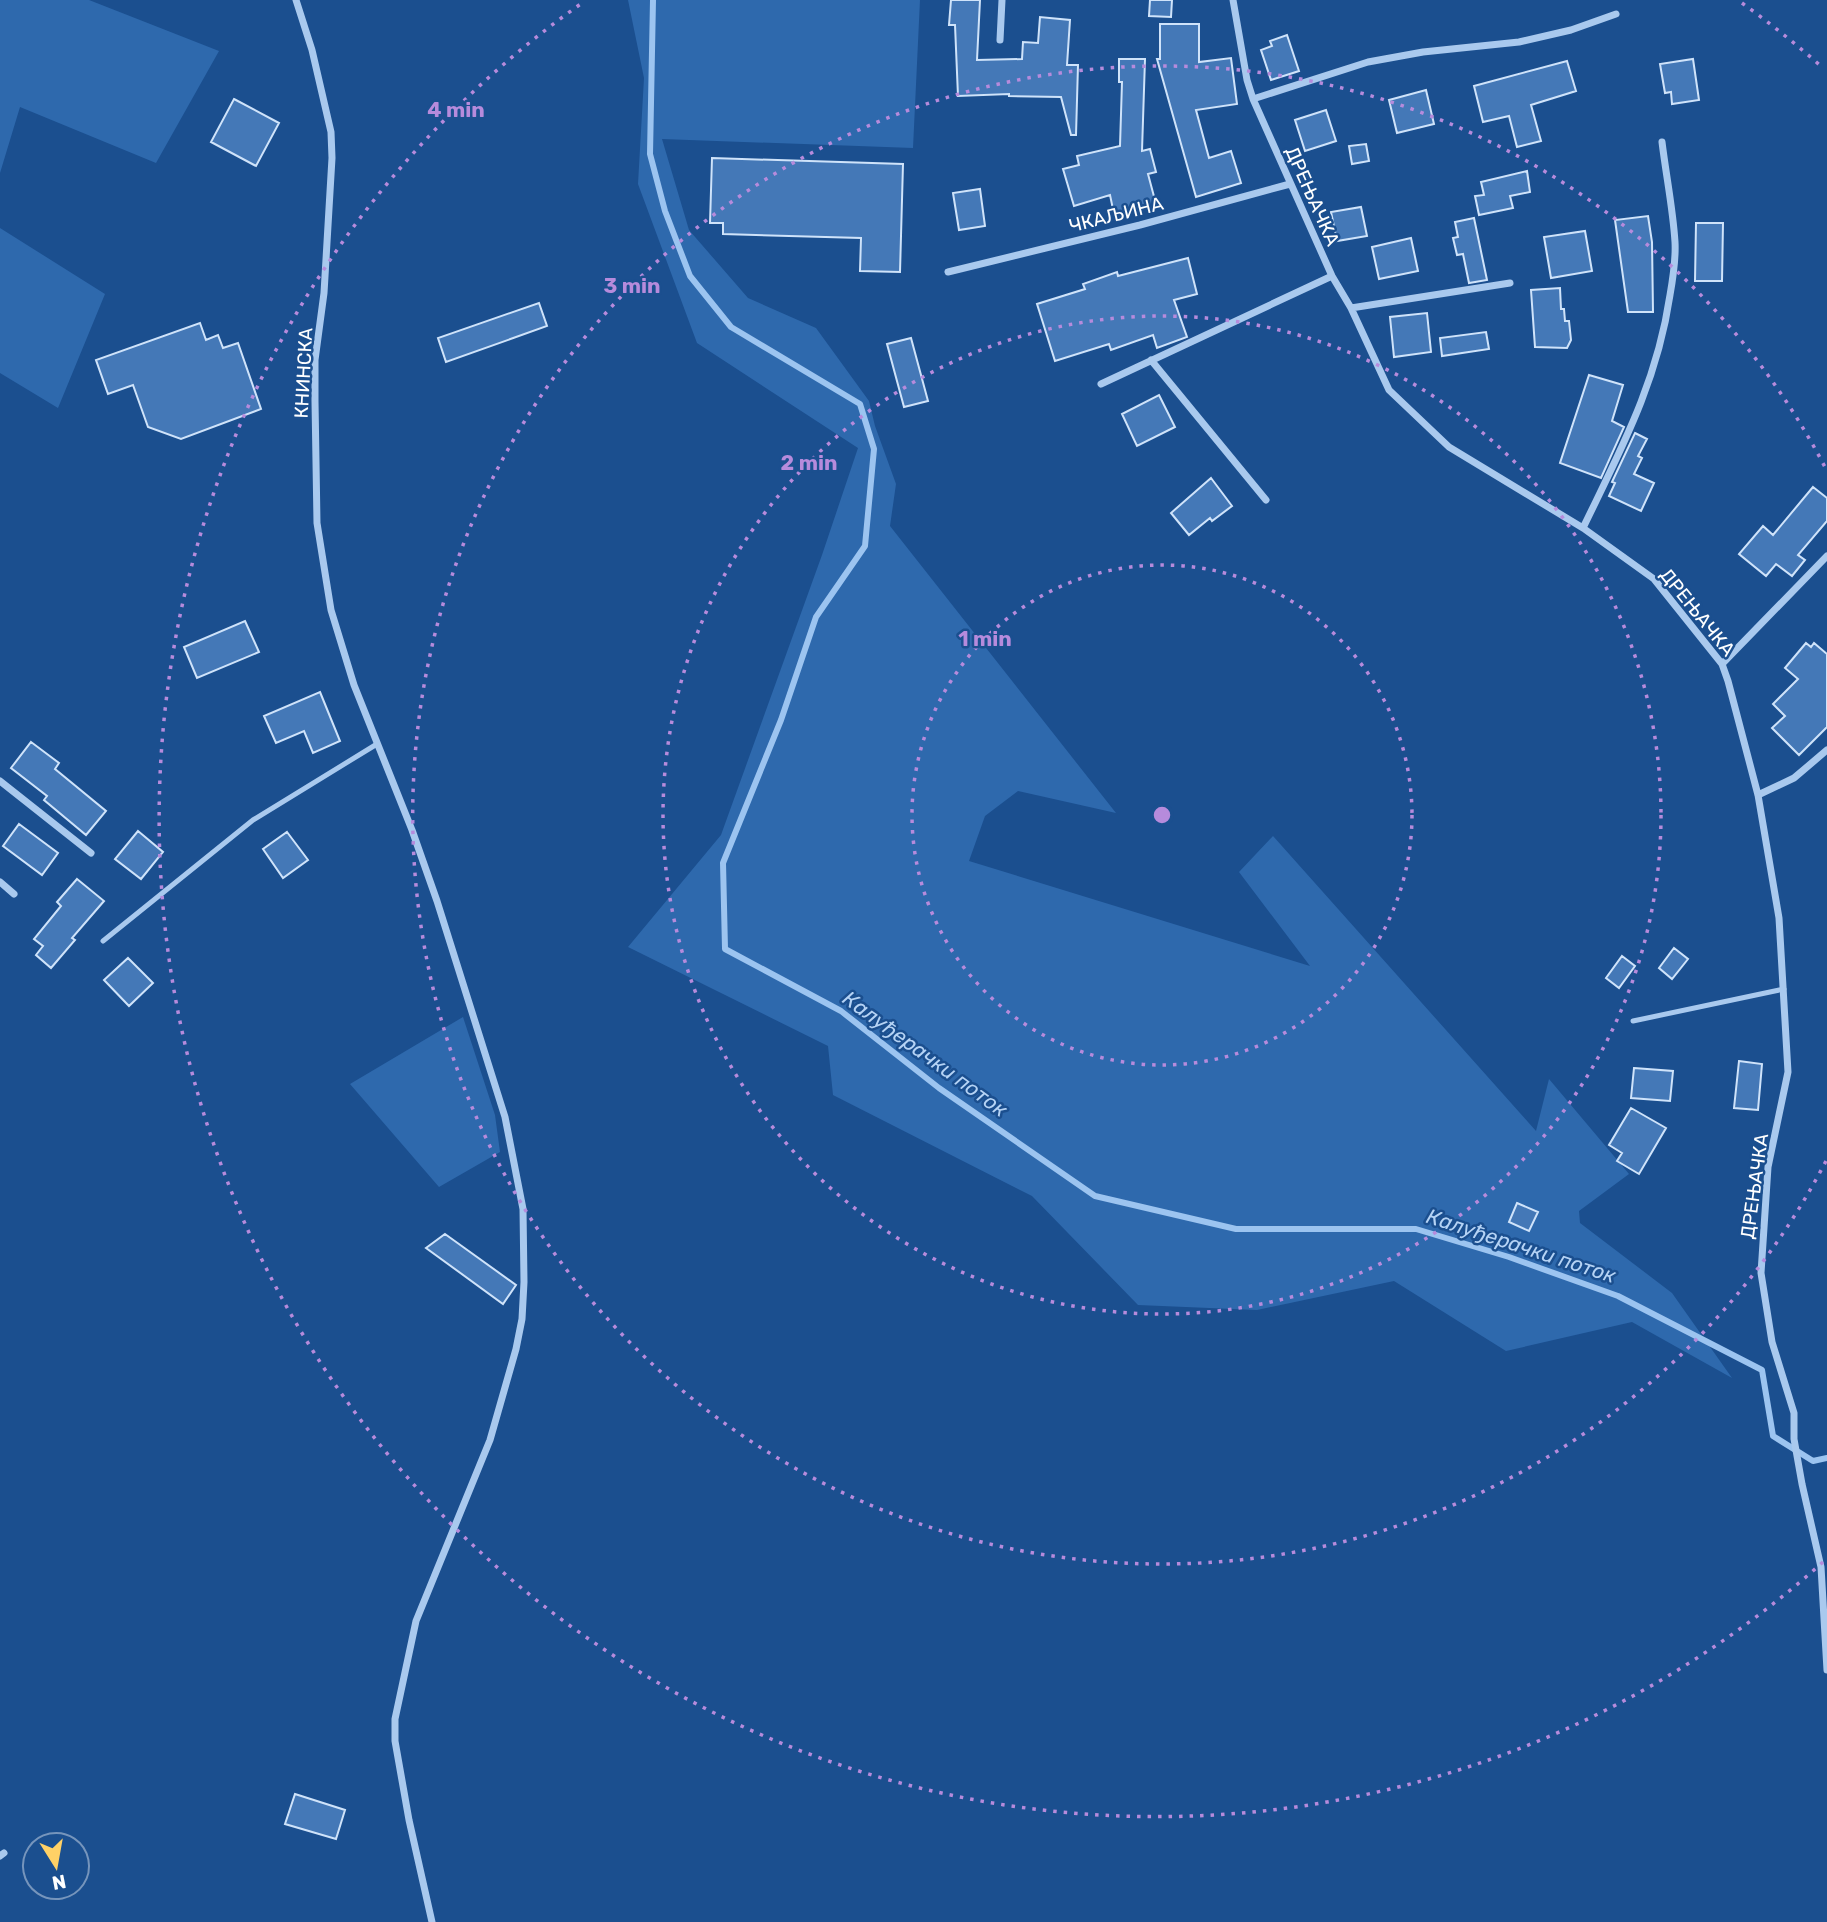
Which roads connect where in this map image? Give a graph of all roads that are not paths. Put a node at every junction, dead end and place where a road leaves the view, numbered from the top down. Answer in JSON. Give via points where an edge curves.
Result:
{"nodes":[{"id":1,"x":296,"y":0,"type":"edge"},
{"id":2,"x":1002,"y":0,"type":"edge"},
{"id":3,"x":1233,"y":0,"type":"edge"},
{"id":4,"x":1616,"y":14,"type":"dead end"},
{"id":5,"x":1000,"y":40,"type":"dead end"},
{"id":6,"x":1253,"y":99,"type":"junction"},
{"id":7,"x":1662,"y":142,"type":"dead end"},
{"id":8,"x":1290,"y":184,"type":"junction"},
{"id":9,"x":948,"y":272,"type":"dead end"},
{"id":10,"x":1332,"y":276,"type":"junction"},
{"id":11,"x":1510,"y":283,"type":"dead end"},
{"id":12,"x":1351,"y":308,"type":"junction"},
{"id":13,"x":1151,"y":360,"type":"junction"},
{"id":14,"x":1101,"y":384,"type":"dead end"},
{"id":15,"x":1266,"y":500,"type":"dead end"},
{"id":16,"x":1583,"y":528,"type":"junction"},
{"id":17,"x":1827,"y":556,"type":"edge"},
{"id":18,"x":1722,"y":664,"type":"junction"},
{"id":19,"x":377,"y":744,"type":"junction"},
{"id":20,"x":1827,"y":750,"type":"edge"},
{"id":21,"x":0,"y":781,"type":"edge"},
{"id":22,"x":1758,"y":794,"type":"junction"},
{"id":23,"x":91,"y":853,"type":"dead end"},
{"id":24,"x":0,"y":882,"type":"edge"},
{"id":25,"x":14,"y":894,"type":"dead end"},
{"id":26,"x":103,"y":941,"type":"dead end"},
{"id":27,"x":1784,"y":989,"type":"junction"},
{"id":28,"x":1633,"y":1021,"type":"dead end"},
{"id":29,"x":1827,"y":1670,"type":"edge"},
{"id":30,"x":432,"y":1922,"type":"edge"}],
"edges":[{"from":1,"to":19,"type":"street","name":"КНИНСКА","via":[[331,132],[324,293],[315,360],[317,523],[331,610]]},
{"from":2,"to":5,"type":"street"},
{"from":3,"to":6,"type":"street","name":"ДРЕЊАЧКА"},
{"from":4,"to":6,"type":"street","via":[[1519,42],[1368,62]]},
{"from":6,"to":8,"type":"street","name":"ДРЕЊАЧКА"},
{"from":7,"to":16,"type":"street","via":[[1675,244],[1665,327],[1638,412]]},
{"from":8,"to":9,"type":"street","name":"ЧКАЉИНА"},
{"from":8,"to":10,"type":"street","name":"ДРЕЊАЧКА"},
{"from":10,"to":12,"type":"street","name":"ДРЕЊАЧКА"},
{"from":10,"to":13,"type":"street"},
{"from":11,"to":12,"type":"street"},
{"from":12,"to":16,"type":"street","name":"ДРЕЊАЧКА","via":[[1389,390],[1439,438]]},
{"from":13,"to":14,"type":"street"},
{"from":13,"to":15,"type":"street"},
{"from":16,"to":18,"type":"street","name":"ДРЕЊАЧКА","via":[[1654,579]]},
{"from":17,"to":18,"type":"street"},
{"from":18,"to":22,"type":"street","name":"ДРЕЊАЧКА"},
{"from":19,"to":26,"type":"lane","via":[[253,820]]},
{"from":19,"to":30,"type":"street","name":"КНИНСКА","via":[[420,853],[502,1105],[523,1209],[524,1282],[516,1349],[490,1440],[416,1621],[395,1719],[409,1820]]},
{"from":20,"to":22,"type":"street","via":[[1794,778]]},
{"from":21,"to":23,"type":"street"},
{"from":22,"to":27,"type":"street","name":"ДРЕЊАЧКА","via":[[1779,918]]},
{"from":24,"to":25,"type":"street"},
{"from":27,"to":28,"type":"lane"},
{"from":27,"to":29,"type":"street","name":"ДРЕЊАЧКА","via":[[1788,1072],[1769,1167],[1761,1273],[1772,1342],[1794,1413],[1798,1462],[1821,1567]]}]}
